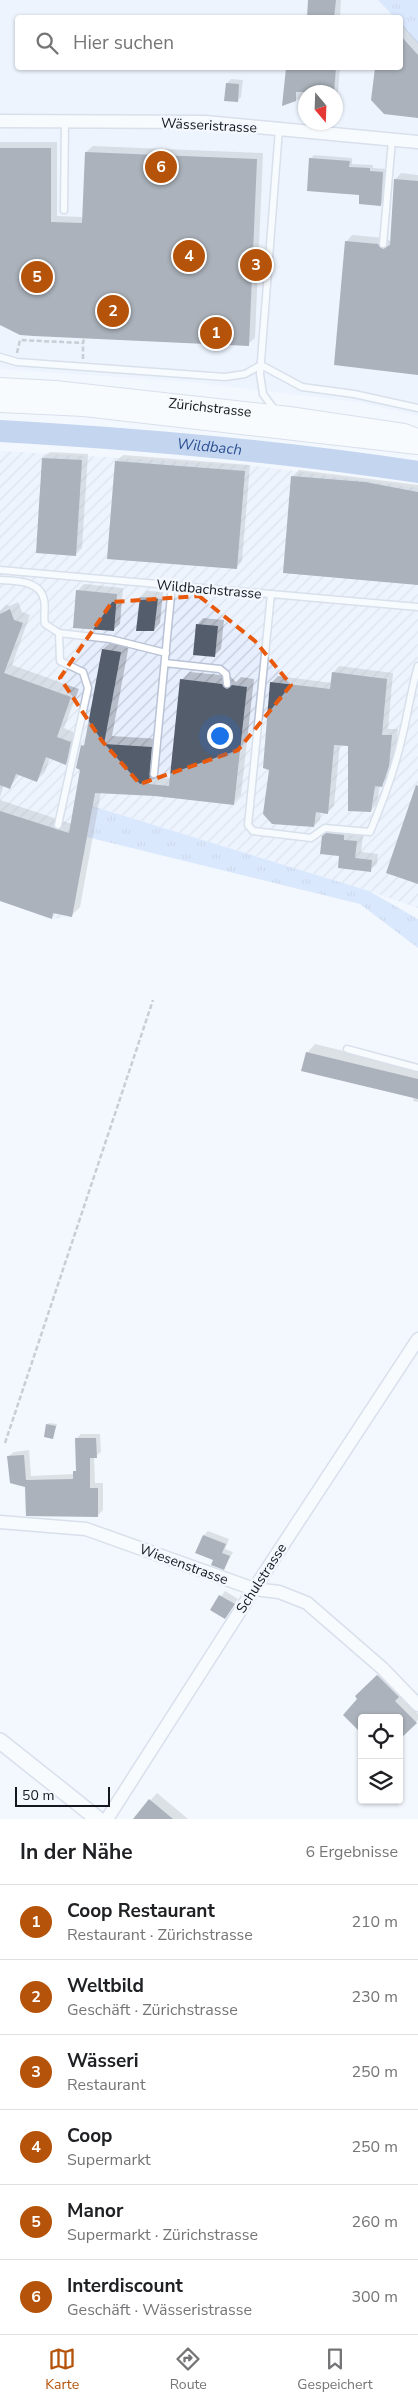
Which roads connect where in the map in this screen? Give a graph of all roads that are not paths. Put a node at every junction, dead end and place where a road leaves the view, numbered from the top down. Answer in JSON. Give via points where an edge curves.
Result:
{"nodes":[{"id":1,"x":64,"y":120,"type":"junction"},
{"id":2,"x":0,"y":121,"type":"edge"},
{"id":3,"x":279,"y":129,"type":"junction"},
{"id":4,"x":392,"y":140,"type":"junction"},
{"id":5,"x":418,"y":142,"type":"edge"},
{"id":6,"x":64,"y":210,"type":"dead end"},
{"id":7,"x":383,"y":244,"type":"dead end"},
{"id":8,"x":3,"y":358,"type":"edge"},
{"id":9,"x":261,"y":365,"type":"junction"},
{"id":10,"x":0,"y":387,"type":"edge"},
{"id":11,"x":0,"y":403,"type":"edge"},
{"id":12,"x":418,"y":408,"type":"edge"},
{"id":13,"x":289,"y":416,"type":"junction"},
{"id":14,"x":418,"y":438,"type":"edge"},
{"id":15,"x":418,"y":445,"type":"edge"},
{"id":16,"x":0,"y":570,"type":"edge"},
{"id":17,"x":0,"y":580,"type":"edge"},
{"id":18,"x":172,"y":585,"type":"junction"},
{"id":19,"x":271,"y":594,"type":"junction"},
{"id":20,"x":418,"y":607,"type":"edge"},
{"id":21,"x":59,"y":633,"type":"junction"},
{"id":22,"x":166,"y":653,"type":"junction"},
{"id":23,"x":165,"y":663,"type":"junction"},
{"id":24,"x":418,"y":666,"type":"edge"},
{"id":25,"x":227,"y":684,"type":"dead end"},
{"id":26,"x":154,"y":774,"type":"dead end"},
{"id":27,"x":58,"y":825,"type":"dead end"},
{"id":28,"x":347,"y":1049,"type":"dead end"},
{"id":29,"x":418,"y":1068,"type":"edge"},
{"id":30,"x":418,"y":1339,"type":"edge"},
{"id":31,"x":0,"y":1522,"type":"edge"},
{"id":32,"x":254,"y":1589,"type":"junction"},
{"id":33,"x":418,"y":1705,"type":"edge"},
{"id":34,"x":0,"y":1741,"type":"edge"},
{"id":35,"x":98,"y":1819,"type":"edge"},
{"id":36,"x":107,"y":1819,"type":"edge"}],
"edges":[{"from":1,"to":2,"type":"street","name":"Wässeristrasse"},
{"from":1,"to":3,"type":"street","name":"Wässeristrasse","via":[[206,122]]},
{"from":1,"to":6,"type":"lane"},
{"from":3,"to":4,"type":"street","name":"Wässeristrasse"},
{"from":3,"to":9,"type":"lane"},
{"from":4,"to":5,"type":"street","name":"Wässeristrasse"},
{"from":4,"to":7,"type":"lane"},
{"from":8,"to":9,"type":"lane","via":[[225,377],[245,374]]},
{"from":9,"to":12,"type":"lane","via":[[302,386]]},
{"from":9,"to":13,"type":"lane","via":[[264,399],[274,409]]},
{"from":10,"to":13,"type":"main road","name":"Zürichstrasse","via":[[56,390]]},
{"from":11,"to":15,"type":"main road","name":"Zürichstrasse","via":[[94,408]]},
{"from":13,"to":14,"type":"main road","name":"Zürichstrasse","via":[[377,428]]},
{"from":16,"to":18,"type":"lane","name":"Wildbachstrasse"},
{"from":17,"to":21,"type":"lane","via":[[23,582],[39,590],[44,599],[45,624]]},
{"from":18,"to":19,"type":"lane","name":"Wildbachstrasse"},
{"from":18,"to":22,"type":"lane"},
{"from":19,"to":20,"type":"lane","name":"Wildbachstrasse"},
{"from":19,"to":24,"type":"lane","via":[[248,826],[253,831],[311,838],[325,828],[370,832],[391,782]]},
{"from":21,"to":22,"type":"lane","via":[[110,639]]},
{"from":21,"to":27,"type":"lane","via":[[60,661],[83,672],[88,688]]},
{"from":22,"to":23,"type":"lane"},
{"from":23,"to":25,"type":"lane","via":[[220,669],[226,674]]},
{"from":23,"to":26,"type":"lane"},
{"from":28,"to":29,"type":"lane"},
{"from":30,"to":32,"type":"street","name":"Schulstrasse"},
{"from":31,"to":32,"type":"street","name":"Wiesenstrasse","via":[[86,1529]]},
{"from":32,"to":33,"type":"street","name":"Wiesenstrasse","via":[[279,1592],[307,1603],[382,1668]]},
{"from":32,"to":36,"type":"street","name":"Schulstrasse"},
{"from":34,"to":35,"type":"street"}]}
